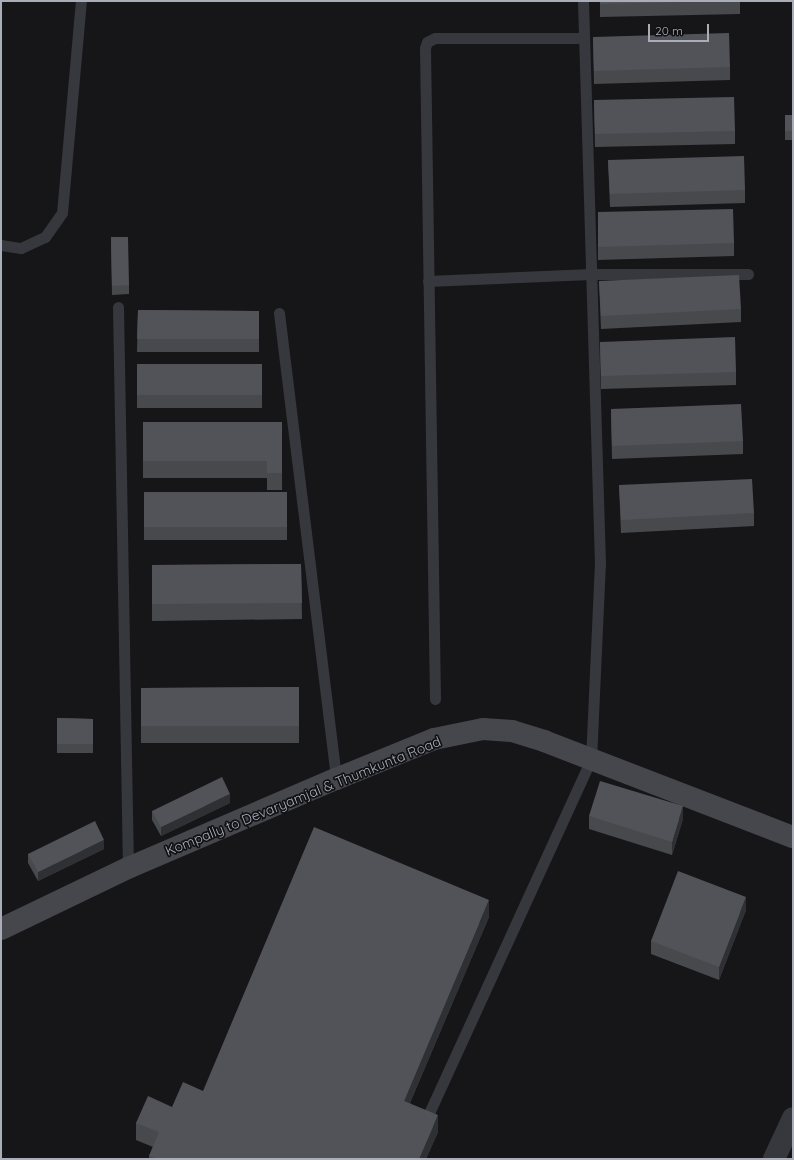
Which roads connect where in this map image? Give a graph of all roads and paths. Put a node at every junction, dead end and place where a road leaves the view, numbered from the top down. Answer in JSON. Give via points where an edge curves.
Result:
{"nodes":[{"id":1,"x":81,"y":1,"type":"edge"},
{"id":2,"x":583,"y":1,"type":"edge"},
{"id":3,"x":584,"y":38,"type":"junction"},
{"id":4,"x":1,"y":245,"type":"edge"},
{"id":5,"x":591,"y":274,"type":"junction"},
{"id":6,"x":748,"y":274,"type":"dead end"},
{"id":7,"x":428,"y":281,"type":"junction"},
{"id":8,"x":118,"y":307,"type":"dead end"},
{"id":9,"x":279,"y":313,"type":"dead end"},
{"id":10,"x":435,"y":698,"type":"dead end"},
{"id":11,"x":590,"y":760,"type":"junction"},
{"id":12,"x":336,"y":779,"type":"junction"},
{"id":13,"x":793,"y":838,"type":"edge"},
{"id":14,"x":128,"y":868,"type":"junction"},
{"id":15,"x":1,"y":929,"type":"edge"},
{"id":16,"x":430,"y":1111,"type":"edge"},
{"id":17,"x":793,"y":1118,"type":"edge"},
{"id":18,"x":774,"y":1159,"type":"edge"}],
"edges":[{"from":1,"to":4,"type":"lane","via":[[62,213],[45,237],[21,248]]},
{"from":2,"to":3,"type":"lane"},
{"from":3,"to":5,"type":"lane"},
{"from":3,"to":7,"type":"lane","via":[[435,38],[427,42],[425,48]]},
{"from":5,"to":6,"type":"lane"},
{"from":5,"to":7,"type":"lane"},
{"from":5,"to":11,"type":"lane","via":[[600,564]]},
{"from":7,"to":10,"type":"lane"},
{"from":8,"to":14,"type":"lane"},
{"from":9,"to":12,"type":"lane"},
{"from":11,"to":12,"type":"main road","name":"Kompally to Devaryamjal & Thumkunta Road","via":[[512,730],[483,729],[434,739]]},
{"from":11,"to":13,"type":"main road","name":"Kompally to Devaryamjal & Thumkunta Road"},
{"from":11,"to":16,"type":"lane"},
{"from":12,"to":14,"type":"main road","name":"Kompally to Devaryamjal & Thumkunta Road"},
{"from":14,"to":15,"type":"main road","name":"Kompally to Devaryamjal & Thumkunta Road"},
{"from":17,"to":18,"type":"street"}]}
